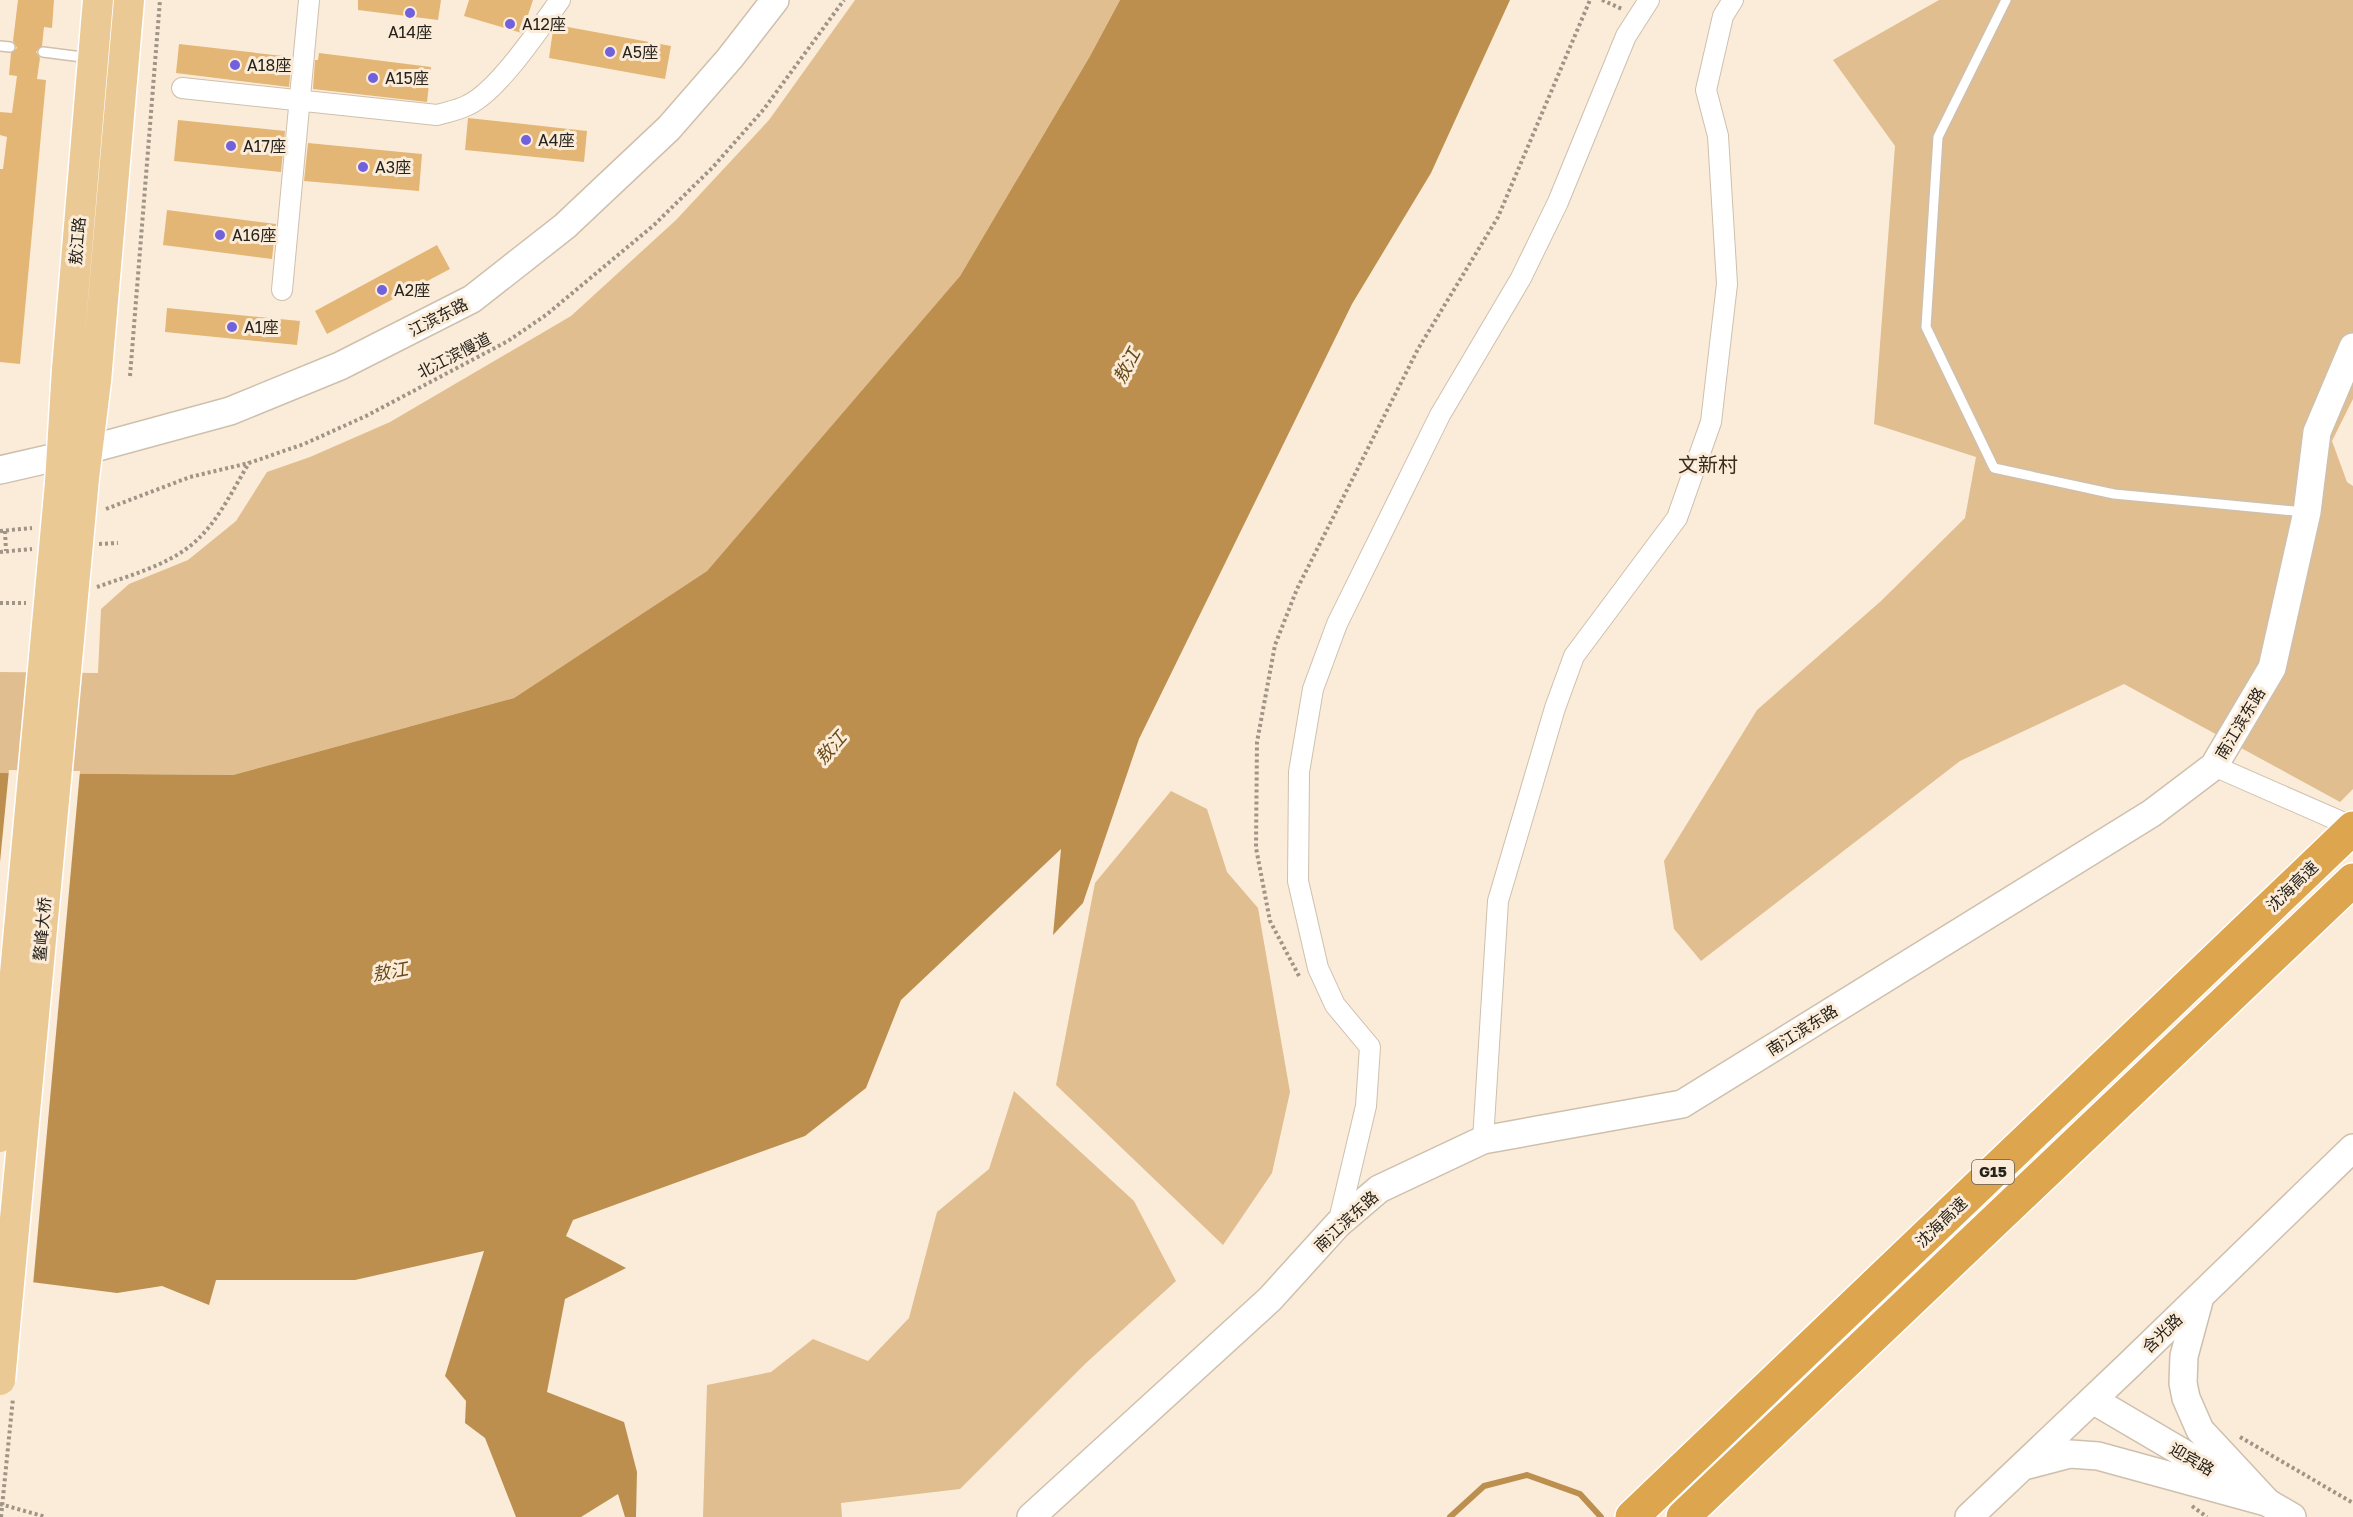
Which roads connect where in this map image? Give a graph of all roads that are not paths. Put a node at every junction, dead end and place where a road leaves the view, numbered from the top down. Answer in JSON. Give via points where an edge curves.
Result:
{"nodes":[{"id":1,"x":98,"y":0,"type":"edge"},
{"id":2,"x":129,"y":0,"type":"edge"},
{"id":3,"x":309,"y":0,"type":"edge"},
{"id":4,"x":560,"y":0,"type":"edge"},
{"id":5,"x":775,"y":0,"type":"edge"},
{"id":6,"x":1649,"y":0,"type":"edge"},
{"id":7,"x":1733,"y":0,"type":"edge"},
{"id":8,"x":2006,"y":0,"type":"edge"},
{"id":9,"x":43,"y":52,"type":"dead end"},
{"id":10,"x":93,"y":58,"type":"junction"},
{"id":11,"x":182,"y":88,"type":"dead end"},
{"id":12,"x":301,"y":102,"type":"junction"},
{"id":13,"x":282,"y":291,"type":"dead end"},
{"id":14,"x":2353,"y":347,"type":"edge"},
{"id":15,"x":73,"y":467,"type":"junction"},
{"id":16,"x":0,"y":470,"type":"edge"},
{"id":17,"x":2307,"y":512,"type":"junction"},
{"id":18,"x":2214,"y":766,"type":"junction"},
{"id":19,"x":2353,"y":827,"type":"edge"},
{"id":20,"x":2353,"y":880,"type":"edge"},
{"id":21,"x":0,"y":1137,"type":"edge"},
{"id":22,"x":1483,"y":1140,"type":"junction"},
{"id":23,"x":2353,"y":1148,"type":"edge"},
{"id":24,"x":1338,"y":1224,"type":"junction"},
{"id":25,"x":2199,"y":1297,"type":"junction"},
{"id":26,"x":0,"y":1380,"type":"edge"},
{"id":27,"x":2092,"y":1400,"type":"junction"},
{"id":28,"x":2022,"y":1467,"type":"junction"},
{"id":29,"x":2266,"y":1502,"type":"junction"},
{"id":30,"x":1031,"y":1517,"type":"edge"},
{"id":31,"x":1632,"y":1517,"type":"edge"},
{"id":32,"x":1683,"y":1517,"type":"edge"},
{"id":33,"x":1969,"y":1517,"type":"edge"},
{"id":34,"x":2292,"y":1517,"type":"edge"}],
"edges":[{"from":1,"to":10,"type":"main road","name":"敖江路"},
{"from":2,"to":15,"type":"main road","name":"敖江路","via":[[96,381]]},
{"from":3,"to":12,"type":"street"},
{"from":4,"to":12,"type":"street","via":[[492,86],[469,105],[437,115]]},
{"from":5,"to":15,"type":"main road","name":"江滨东路","via":[[669,128],[565,226],[472,299],[340,366],[230,411]]},
{"from":6,"to":24,"type":"street","via":[[1626,36],[1558,202],[1521,278],[1440,415],[1337,624],[1313,689],[1299,772],[1298,881],[1318,968],[1335,1005],[1370,1047],[1365,1106]]},
{"from":7,"to":22,"type":"street","via":[[1722,16],[1706,90],[1718,136],[1727,284],[1711,422],[1677,518],[1574,656],[1554,708],[1498,901]]},
{"from":8,"to":17,"type":"lane","via":[[1938,137],[1926,327],[1994,468],[2115,494]]},
{"from":9,"to":10,"type":"lane"},
{"from":10,"to":15,"type":"main road","name":"敖江路","via":[[67,369]]},
{"from":11,"to":12,"type":"street"},
{"from":12,"to":13,"type":"street"},
{"from":14,"to":17,"type":"main road","name":"南江滨东路","via":[[2317,432]]},
{"from":15,"to":16,"type":"main road","name":"江滨东路"},
{"from":15,"to":21,"type":"main road","name":"鳌峰大桥","bridge":true},
{"from":15,"to":26,"type":"main road","name":"鳌峰大桥","bridge":true},
{"from":17,"to":18,"type":"main road","name":"南江滨东路","via":[[2272,668]]},
{"from":18,"to":19,"type":"street"},
{"from":18,"to":22,"type":"main road","name":"南江滨东路","via":[[2152,813],[1682,1104]]},
{"from":19,"to":31,"type":"highway","name":"沈海高速","number":"G15"},
{"from":20,"to":32,"type":"highway","number":"G15"},
{"from":22,"to":24,"type":"main road","name":"南江滨东路","via":[[1379,1189]]},
{"from":23,"to":25,"type":"main road","name":"含光路"},
{"from":24,"to":30,"type":"main road","name":"南江滨东路","via":[[1270,1299]]},
{"from":25,"to":27,"type":"main road","name":"含光路"},
{"from":25,"to":29,"type":"main road","via":[[2184,1356],[2186,1398],[2200,1430]]},
{"from":27,"to":28,"type":"main road","name":"含光路"},
{"from":27,"to":29,"type":"main road","name":"迎宾路"},
{"from":28,"to":29,"type":"main road","via":[[2070,1455],[2098,1456]]},
{"from":28,"to":33,"type":"main road","name":"含光路"},
{"from":29,"to":34,"type":"main road","name":"迎宾路"}]}
